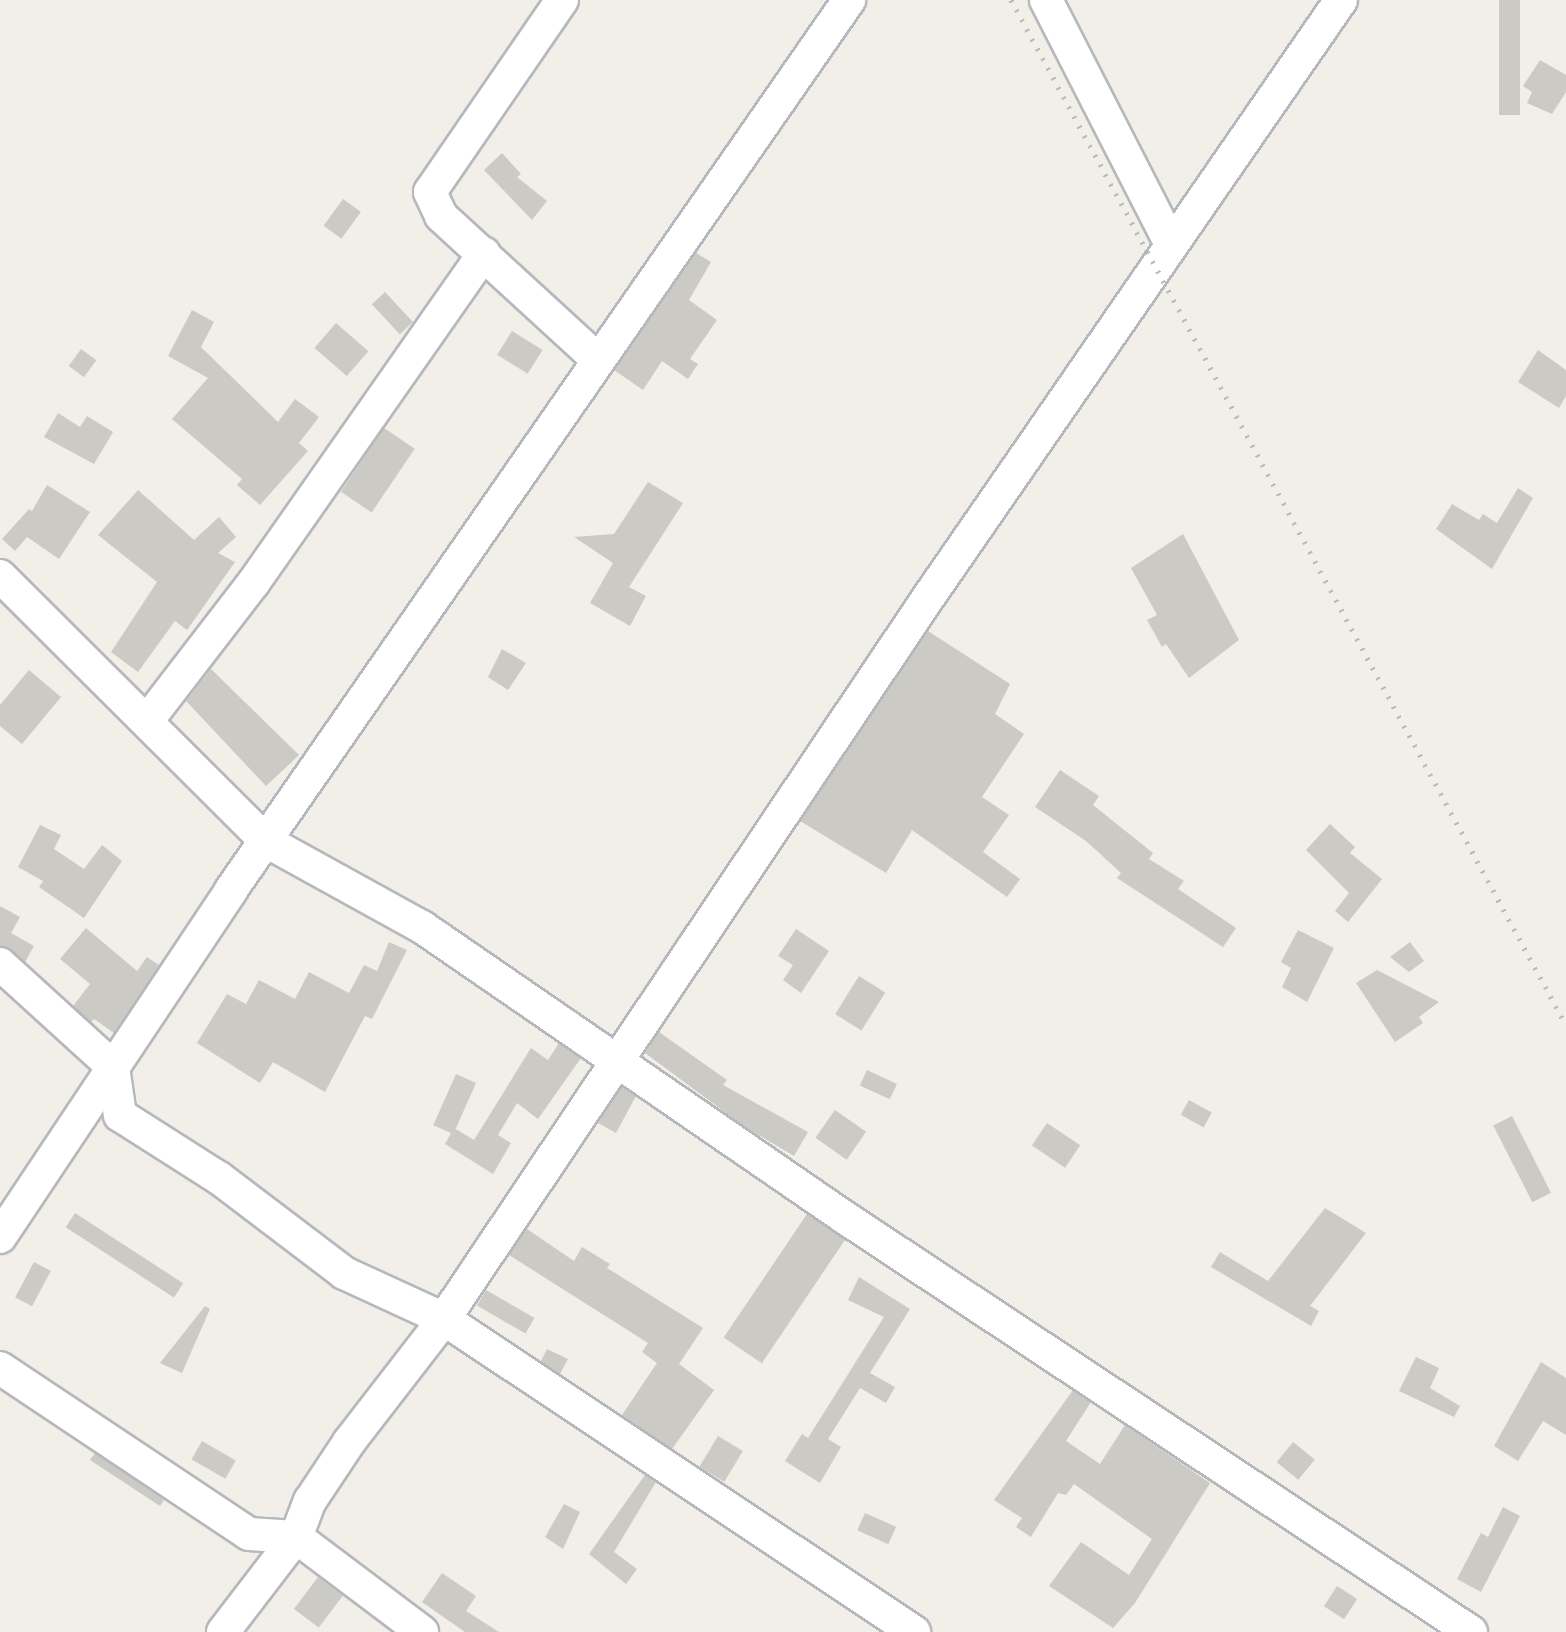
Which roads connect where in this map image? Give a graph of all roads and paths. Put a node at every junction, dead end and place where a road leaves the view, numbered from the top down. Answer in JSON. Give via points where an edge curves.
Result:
{"nodes":[{"id":1,"x":562,"y":0,"type":"edge"},
{"id":2,"x":849,"y":0,"type":"edge"},
{"id":3,"x":1046,"y":0,"type":"edge"},
{"id":4,"x":1340,"y":0,"type":"edge"},
{"id":5,"x":1171,"y":244,"type":"junction"},
{"id":6,"x":484,"y":253,"type":"junction"},
{"id":7,"x":597,"y":359,"type":"junction"},
{"id":8,"x":0,"y":576,"type":"edge"},
{"id":9,"x":146,"y":721,"type":"junction"},
{"id":10,"x":266,"y":841,"type":"junction"},
{"id":11,"x":0,"y":964,"type":"edge"},
{"id":12,"x":618,"y":1060,"type":"junction"},
{"id":13,"x":113,"y":1067,"type":"junction"},
{"id":14,"x":0,"y":1237,"type":"edge"},
{"id":15,"x":444,"y":1319,"type":"junction"},
{"id":16,"x":0,"y":1368,"type":"edge"},
{"id":17,"x":296,"y":1537,"type":"junction"},
{"id":18,"x":223,"y":1632,"type":"edge"},
{"id":19,"x":422,"y":1632,"type":"edge"},
{"id":20,"x":914,"y":1632,"type":"edge"},
{"id":21,"x":1471,"y":1632,"type":"edge"}],
"edges":[{"from":1,"to":6,"type":"street","via":[[430,192],[441,216]]},
{"from":2,"to":7,"type":"street"},
{"from":3,"to":5,"type":"street"},
{"from":4,"to":5,"type":"street"},
{"from":5,"to":12,"type":"street"},
{"from":6,"to":7,"type":"street"},
{"from":6,"to":9,"type":"street","via":[[254,582]]},
{"from":7,"to":10,"type":"street"},
{"from":8,"to":9,"type":"street"},
{"from":9,"to":10,"type":"street"},
{"from":10,"to":12,"type":"street","via":[[422,927]]},
{"from":10,"to":13,"type":"street"},
{"from":11,"to":13,"type":"street"},
{"from":12,"to":15,"type":"street"},
{"from":12,"to":21,"type":"street","via":[[844,1217]]},
{"from":13,"to":14,"type":"street"},
{"from":13,"to":15,"type":"street","via":[[120,1115],[219,1178],[344,1273]]},
{"from":15,"to":17,"type":"street","via":[[349,1441],[310,1501]]},
{"from":15,"to":20,"type":"street"},
{"from":16,"to":17,"type":"street","via":[[249,1534]]},
{"from":17,"to":18,"type":"street"},
{"from":17,"to":19,"type":"street"}]}
